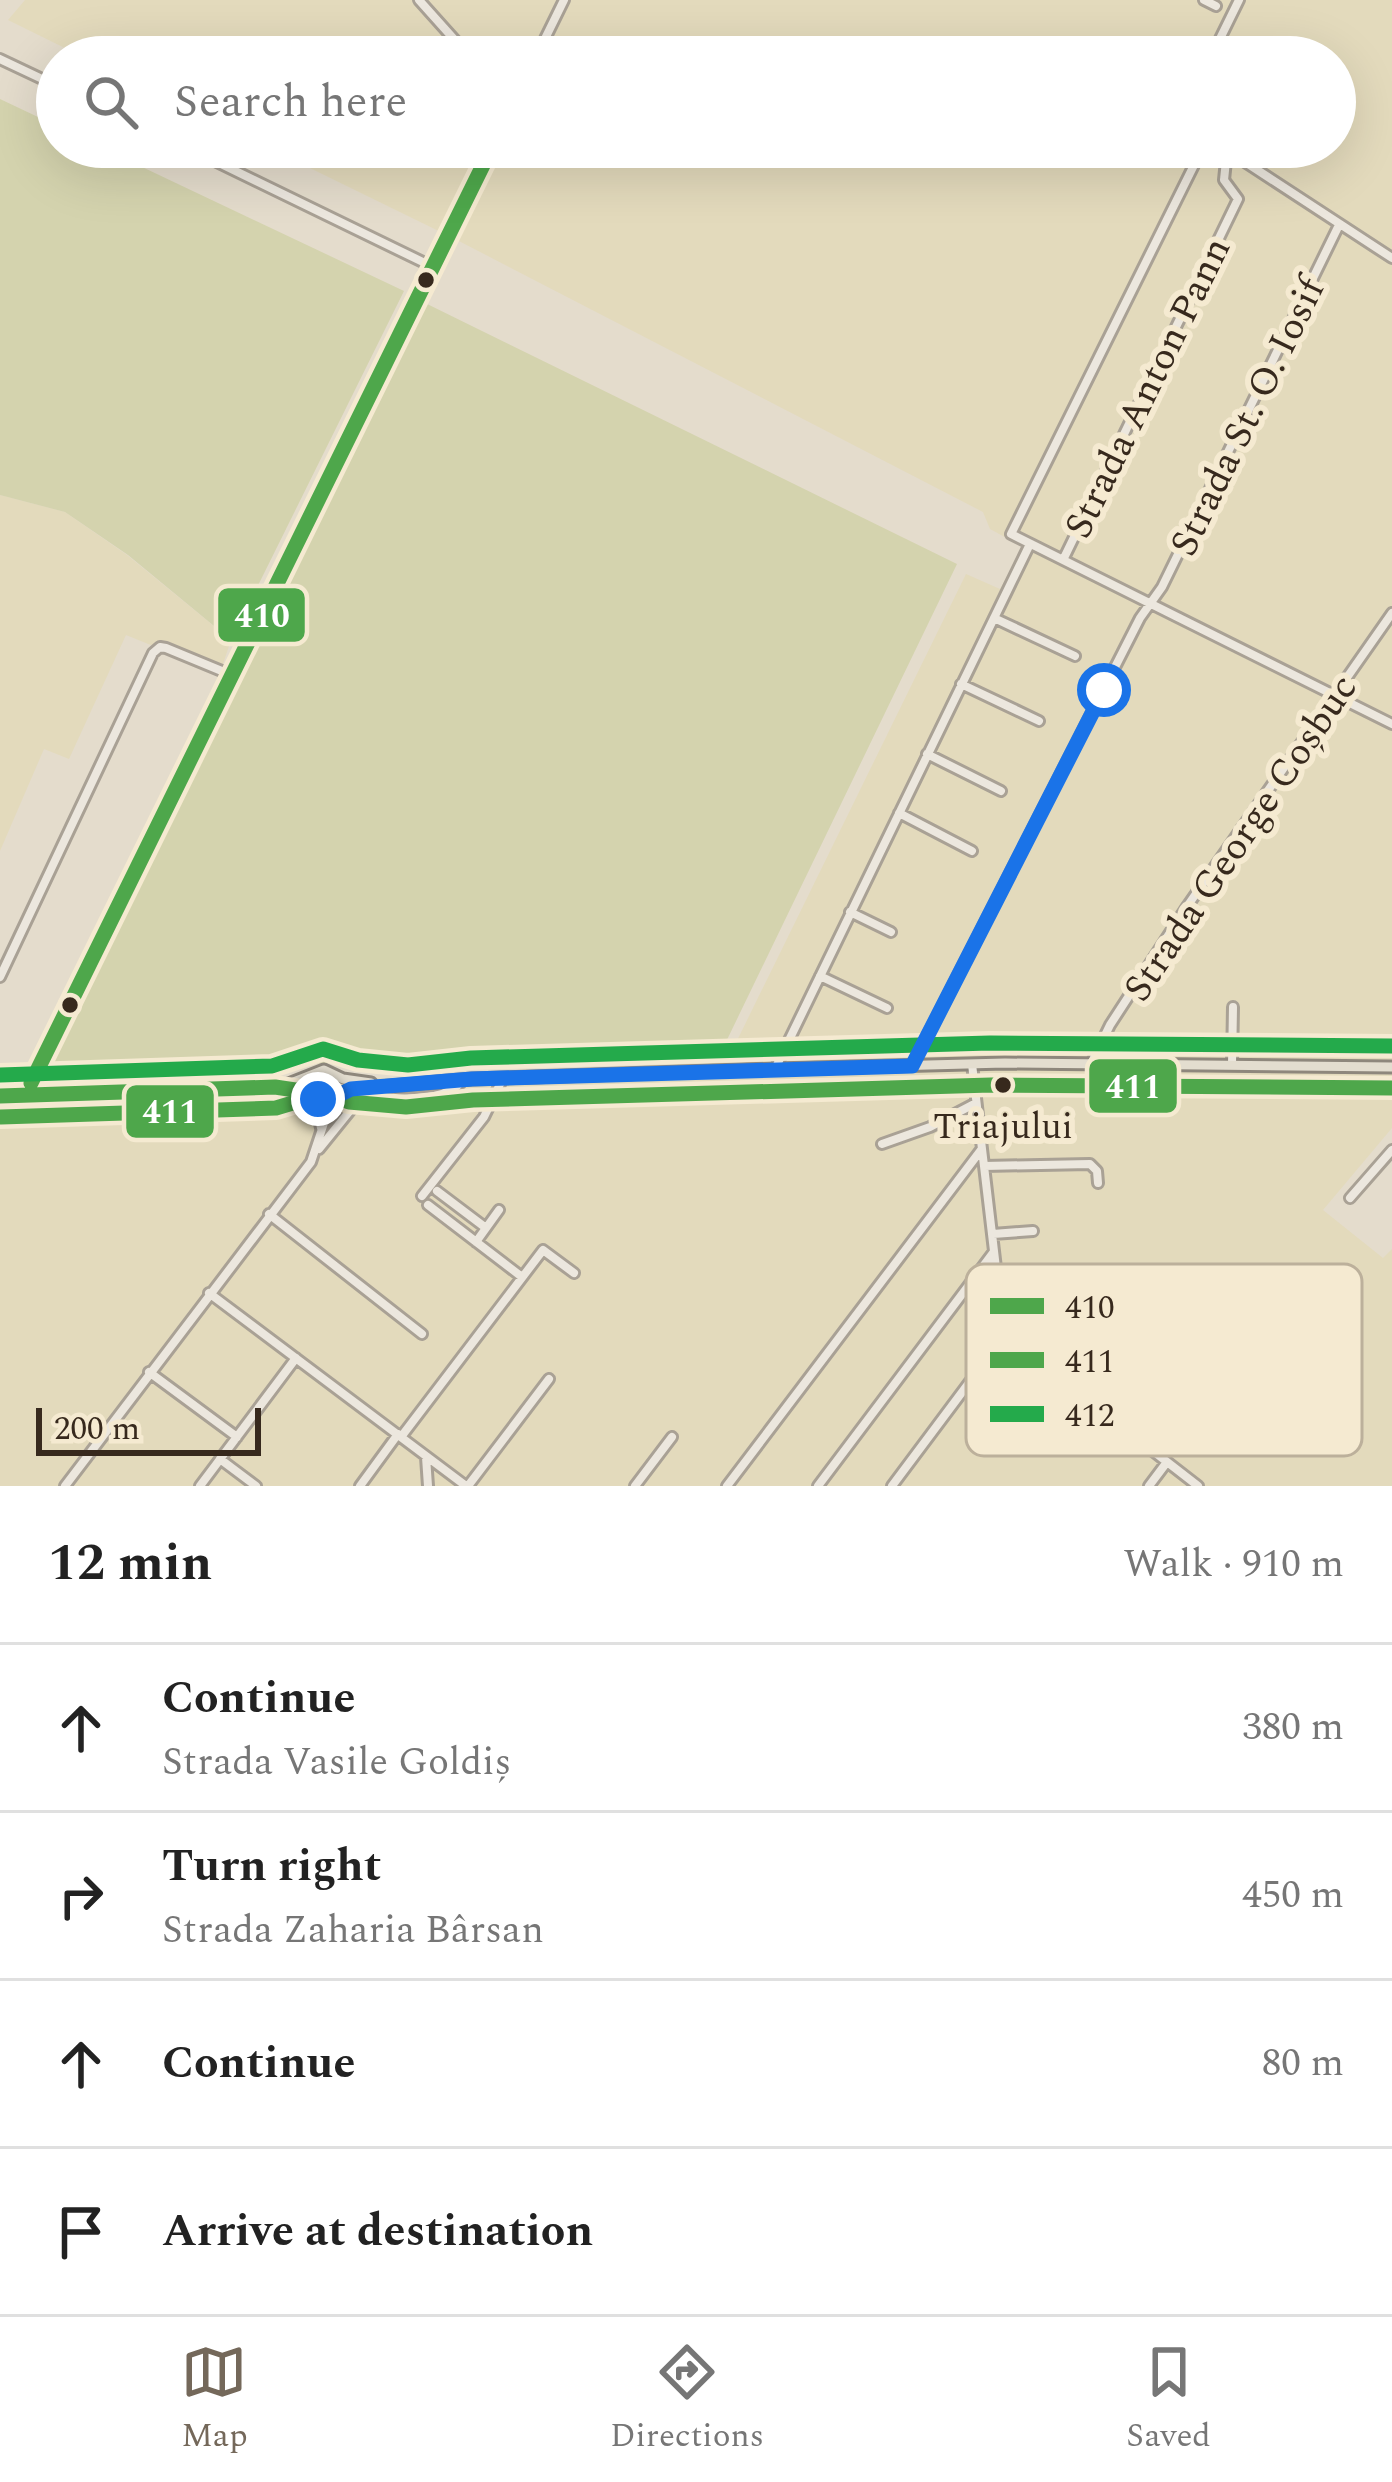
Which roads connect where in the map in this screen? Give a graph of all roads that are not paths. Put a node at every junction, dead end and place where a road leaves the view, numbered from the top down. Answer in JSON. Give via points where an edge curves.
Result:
{"nodes":[{"id":1,"x":419,"y":0,"type":"edge"},
{"id":2,"x":564,"y":0,"type":"edge"},
{"id":3,"x":1204,"y":0,"type":"edge"},
{"id":4,"x":1239,"y":0,"type":"edge"},
{"id":5,"x":1216,"y":6,"type":"dead end"},
{"id":6,"x":451,"y":36,"type":"edge"},
{"id":7,"x":546,"y":36,"type":"edge"},
{"id":8,"x":1221,"y":36,"type":"edge"},
{"id":9,"x":0,"y":59,"type":"edge"},
{"id":10,"x":36,"y":76,"type":"edge"},
{"id":11,"x":229,"y":168,"type":"edge"},
{"id":12,"x":481,"y":168,"type":"edge"},
{"id":13,"x":1193,"y":168,"type":"edge"},
{"id":14,"x":1224,"y":168,"type":"edge"},
{"id":15,"x":1254,"y":168,"type":"edge"},
{"id":16,"x":1339,"y":225,"type":"junction"},
{"id":17,"x":1392,"y":258,"type":"edge"},
{"id":18,"x":431,"y":266,"type":"junction"},
{"id":19,"x":1030,"y":544,"type":"junction"},
{"id":20,"x":1063,"y":560,"type":"junction"},
{"id":21,"x":1150,"y":604,"type":"junction"},
{"id":22,"x":1392,"y":613,"type":"edge"},
{"id":23,"x":994,"y":618,"type":"junction"},
{"id":24,"x":1075,"y":656,"type":"dead end"},
{"id":25,"x":229,"y":674,"type":"junction"},
{"id":26,"x":961,"y":684,"type":"junction"},
{"id":27,"x":1335,"y":696,"type":"junction"},
{"id":28,"x":1039,"y":721,"type":"dead end"},
{"id":29,"x":1392,"y":724,"type":"edge"},
{"id":30,"x":927,"y":754,"type":"junction"},
{"id":31,"x":1001,"y":791,"type":"dead end"},
{"id":32,"x":899,"y":813,"type":"junction"},
{"id":33,"x":972,"y":851,"type":"dead end"},
{"id":34,"x":850,"y":912,"type":"junction"},
{"id":35,"x":891,"y":932,"type":"dead end"},
{"id":36,"x":820,"y":976,"type":"junction"},
{"id":37,"x":0,"y":977,"type":"edge"},
{"id":38,"x":1233,"y":1007,"type":"dead end"},
{"id":39,"x":887,"y":1008,"type":"dead end"},
{"id":40,"x":972,"y":1064,"type":"junction"},
{"id":41,"x":1091,"y":1064,"type":"junction"},
{"id":42,"x":1232,"y":1065,"type":"junction"},
{"id":43,"x":912,"y":1066,"type":"junction"},
{"id":44,"x":1392,"y":1067,"type":"edge"},
{"id":45,"x":775,"y":1069,"type":"junction"},
{"id":46,"x":337,"y":1076,"type":"junction"},
{"id":47,"x":312,"y":1077,"type":"junction"},
{"id":48,"x":502,"y":1079,"type":"junction"},
{"id":49,"x":463,"y":1080,"type":"junction"},
{"id":50,"x":32,"y":1083,"type":"junction"},
{"id":51,"x":0,"y":1084,"type":"edge"},
{"id":52,"x":408,"y":1086,"type":"junction"},
{"id":53,"x":270,"y":1087,"type":"junction"},
{"id":54,"x":0,"y":1096,"type":"edge"},
{"id":55,"x":314,"y":1096,"type":"junction"},
{"id":56,"x":334,"y":1097,"type":"junction"},
{"id":57,"x":976,"y":1103,"type":"junction"},
{"id":58,"x":0,"y":1115,"type":"edge"},
{"id":59,"x":321,"y":1129,"type":"junction"},
{"id":60,"x":882,"y":1144,"type":"dead end"},
{"id":61,"x":982,"y":1148,"type":"junction"},
{"id":62,"x":318,"y":1150,"type":"junction"},
{"id":63,"x":1390,"y":1155,"type":"edge"},
{"id":64,"x":984,"y":1166,"type":"junction"},
{"id":65,"x":1098,"y":1183,"type":"dead end"},
{"id":66,"x":437,"y":1191,"type":"dead end"},
{"id":67,"x":1350,"y":1198,"type":"dead end"},
{"id":68,"x":499,"y":1210,"type":"dead end"},
{"id":69,"x":269,"y":1214,"type":"junction"},
{"id":70,"x":486,"y":1228,"type":"junction"},
{"id":71,"x":1033,"y":1231,"type":"dead end"},
{"id":72,"x":992,"y":1234,"type":"junction"},
{"id":73,"x":476,"y":1242,"type":"junction"},
{"id":74,"x":994,"y":1252,"type":"junction"},
{"id":75,"x":985,"y":1264,"type":"edge"},
{"id":76,"x":995,"y":1264,"type":"edge"},
{"id":77,"x":574,"y":1273,"type":"dead end"},
{"id":78,"x":522,"y":1277,"type":"junction"},
{"id":79,"x":966,"y":1289,"type":"edge"},
{"id":80,"x":209,"y":1293,"type":"junction"},
{"id":81,"x":422,"y":1334,"type":"dead end"},
{"id":82,"x":296,"y":1358,"type":"junction"},
{"id":83,"x":149,"y":1372,"type":"junction"},
{"id":84,"x":549,"y":1378,"type":"dead end"},
{"id":85,"x":966,"y":1387,"type":"edge"},
{"id":86,"x":400,"y":1436,"type":"junction"},
{"id":87,"x":236,"y":1437,"type":"junction"},
{"id":88,"x":672,"y":1437,"type":"dead end"},
{"id":89,"x":426,"y":1456,"type":"junction"},
{"id":90,"x":1159,"y":1456,"type":"edge"},
{"id":91,"x":220,"y":1459,"type":"junction"},
{"id":92,"x":1167,"y":1462,"type":"junction"},
{"id":93,"x":65,"y":1486,"type":"edge"},
{"id":94,"x":200,"y":1486,"type":"edge"},
{"id":95,"x":256,"y":1486,"type":"edge"},
{"id":96,"x":360,"y":1486,"type":"edge"},
{"id":97,"x":428,"y":1486,"type":"edge"},
{"id":98,"x":467,"y":1486,"type":"edge"},
{"id":99,"x":635,"y":1486,"type":"edge"},
{"id":100,"x":727,"y":1486,"type":"edge"},
{"id":101,"x":818,"y":1486,"type":"edge"},
{"id":102,"x":892,"y":1486,"type":"edge"},
{"id":103,"x":1149,"y":1486,"type":"edge"},
{"id":104,"x":1198,"y":1486,"type":"edge"}],
"edges":[{"from":1,"to":6,"type":"street"},
{"from":2,"to":7,"type":"street"},
{"from":3,"to":5,"type":"street"},
{"from":4,"to":8,"type":"street"},
{"from":9,"to":10,"type":"street"},
{"from":11,"to":18,"type":"street"},
{"from":12,"to":18,"type":"street"},
{"from":13,"to":19,"type":"street","name":"Strada Anton Pann","via":[[1011,533]]},
{"from":14,"to":20,"type":"street","name":"Strada Anton Pann","via":[[1238,199]]},
{"from":15,"to":16,"type":"street"},
{"from":16,"to":17,"type":"street"},
{"from":16,"to":21,"type":"street","name":"Strada St. O. Iosif"},
{"from":18,"to":25,"type":"street"},
{"from":19,"to":20,"type":"street"},
{"from":19,"to":23,"type":"street"},
{"from":20,"to":21,"type":"street"},
{"from":21,"to":27,"type":"street"},
{"from":21,"to":43,"type":"street","name":"Strada St. O. Iosif"},
{"from":22,"to":27,"type":"street","name":"Strada George Coșbuc"},
{"from":23,"to":24,"type":"street"},
{"from":23,"to":26,"type":"street"},
{"from":25,"to":37,"type":"street","via":[[166,648],[153,653]]},
{"from":25,"to":50,"type":"street"},
{"from":26,"to":28,"type":"street"},
{"from":26,"to":30,"type":"street"},
{"from":27,"to":29,"type":"street"},
{"from":27,"to":41,"type":"street","name":"Strada George Coșbuc","via":[[1156,954]]},
{"from":30,"to":31,"type":"street"},
{"from":30,"to":32,"type":"street"},
{"from":32,"to":33,"type":"street"},
{"from":32,"to":34,"type":"street"},
{"from":34,"to":35,"type":"street"},
{"from":34,"to":36,"type":"street"},
{"from":36,"to":39,"type":"street"},
{"from":36,"to":45,"type":"street"},
{"from":38,"to":42,"type":"street"},
{"from":40,"to":41,"type":"main road"},
{"from":40,"to":43,"type":"main road"},
{"from":40,"to":57,"type":"street"},
{"from":41,"to":42,"type":"main road"},
{"from":42,"to":44,"type":"main road"},
{"from":43,"to":45,"type":"main road"},
{"from":45,"to":48,"type":"main road"},
{"from":46,"to":47,"type":"main road","via":[[324,1070]]},
{"from":46,"to":52,"type":"main road"},
{"from":46,"to":56,"type":"main road"},
{"from":47,"to":53,"type":"main road"},
{"from":47,"to":55,"type":"main road"},
{"from":48,"to":49,"type":"main road"},
{"from":48,"to":73,"type":"street","via":[[425,1201]]},
{"from":49,"to":52,"type":"main road"},
{"from":49,"to":62,"type":"street","via":[[439,1096],[357,1102]]},
{"from":50,"to":51,"type":"highway"},
{"from":50,"to":53,"type":"highway"},
{"from":52,"to":56,"type":"main road"},
{"from":53,"to":54,"type":"main road"},
{"from":53,"to":55,"type":"main road"},
{"from":53,"to":58,"type":"highway","via":[[199,1096],[159,1111]]},
{"from":55,"to":56,"type":"main road"},
{"from":55,"to":59,"type":"street"},
{"from":56,"to":59,"type":"street"},
{"from":57,"to":60,"type":"street"},
{"from":57,"to":61,"type":"street"},
{"from":59,"to":62,"type":"street"},
{"from":61,"to":64,"type":"street"},
{"from":61,"to":100,"type":"street"},
{"from":62,"to":69,"type":"street"},
{"from":63,"to":67,"type":"street"},
{"from":64,"to":65,"type":"street","via":[[1087,1164]]},
{"from":64,"to":72,"type":"street"},
{"from":66,"to":70,"type":"street"},
{"from":68,"to":70,"type":"street"},
{"from":69,"to":80,"type":"street"},
{"from":69,"to":81,"type":"street"},
{"from":70,"to":73,"type":"street"},
{"from":71,"to":72,"type":"street"},
{"from":72,"to":74,"type":"street"},
{"from":73,"to":78,"type":"street"},
{"from":74,"to":75,"type":"street"},
{"from":74,"to":76,"type":"street"},
{"from":77,"to":78,"type":"street","via":[[543,1250]]},
{"from":78,"to":86,"type":"street"},
{"from":79,"to":101,"type":"street"},
{"from":80,"to":82,"type":"street"},
{"from":80,"to":83,"type":"street"},
{"from":82,"to":86,"type":"street"},
{"from":82,"to":87,"type":"street"},
{"from":83,"to":87,"type":"street"},
{"from":83,"to":93,"type":"street"},
{"from":84,"to":98,"type":"street"},
{"from":85,"to":102,"type":"street"},
{"from":86,"to":89,"type":"street"},
{"from":86,"to":96,"type":"street"},
{"from":87,"to":91,"type":"street"},
{"from":88,"to":99,"type":"street"},
{"from":89,"to":97,"type":"street"},
{"from":89,"to":98,"type":"street"},
{"from":90,"to":92,"type":"street"},
{"from":91,"to":94,"type":"street"},
{"from":91,"to":95,"type":"street"},
{"from":92,"to":103,"type":"street"},
{"from":92,"to":104,"type":"street"}]}
